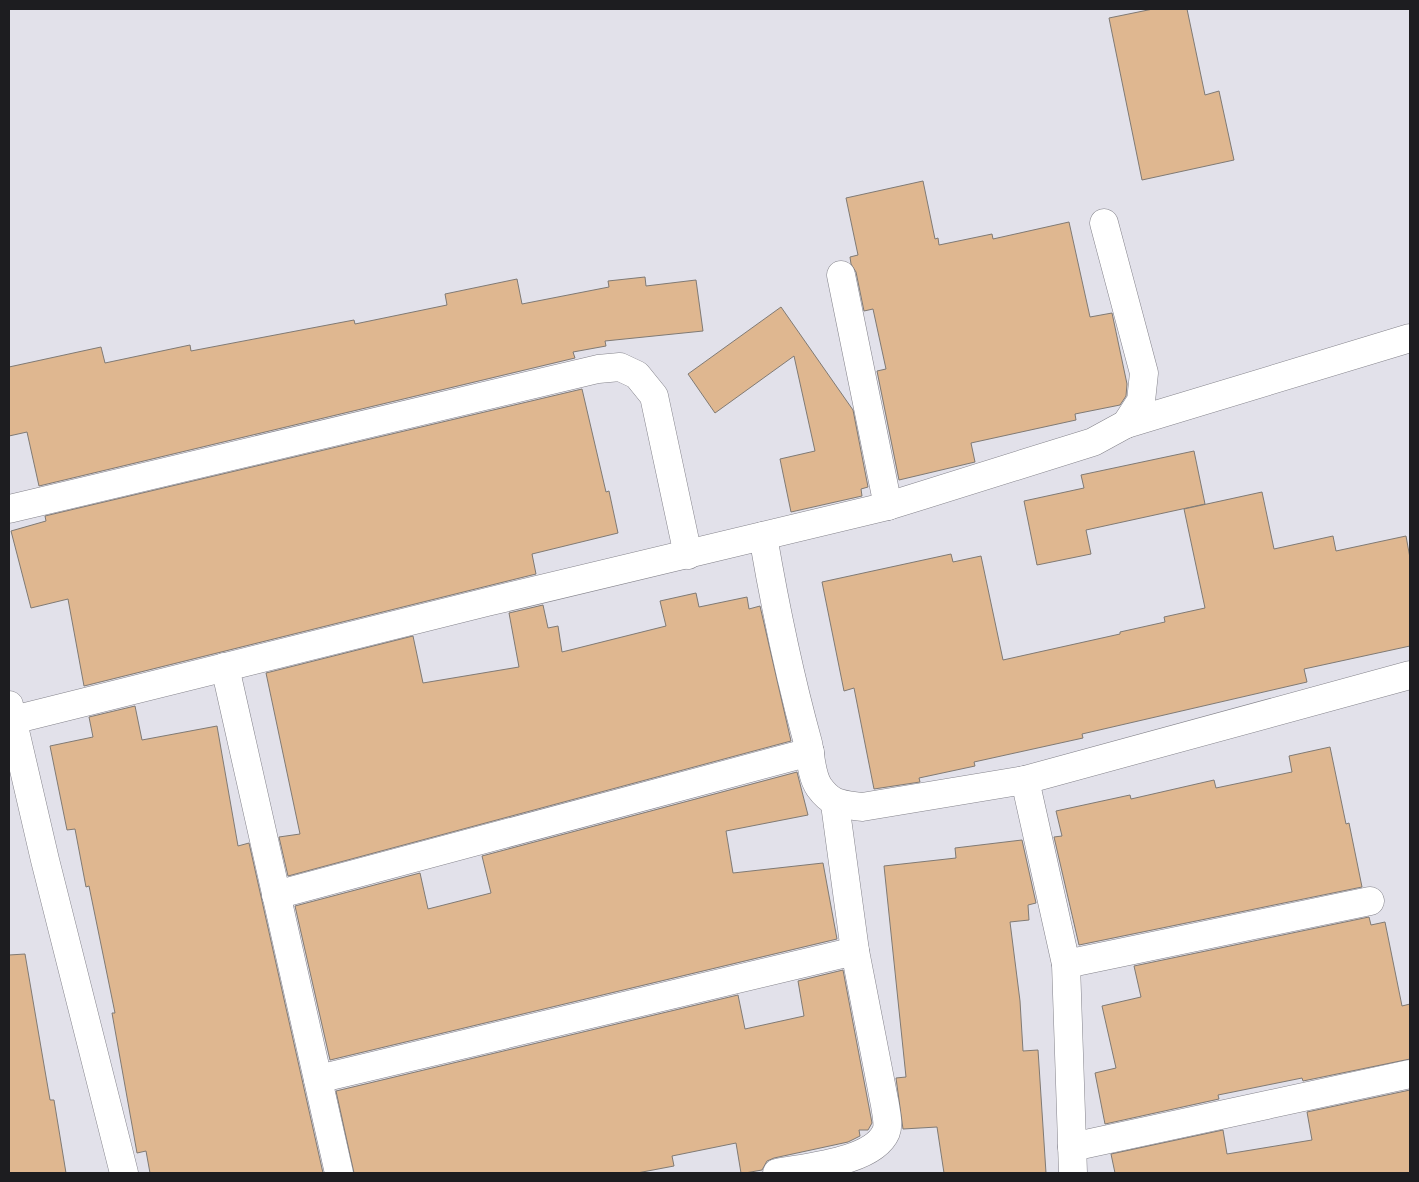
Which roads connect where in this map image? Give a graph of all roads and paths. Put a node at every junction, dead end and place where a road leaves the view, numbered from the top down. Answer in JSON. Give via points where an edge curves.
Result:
{"nodes":[{"id":1,"x":1104,"y":223,"type":"dead end"},
{"id":2,"x":841,"y":275,"type":"dead end"},
{"id":3,"x":1410,"y":338,"type":"edge"},
{"id":4,"x":1126,"y":424,"type":"junction"},
{"id":5,"x":888,"y":506,"type":"junction"},
{"id":6,"x":9,"y":509,"type":"edge"},
{"id":7,"x":763,"y":536,"type":"junction"},
{"id":8,"x":688,"y":555,"type":"junction"},
{"id":9,"x":225,"y":667,"type":"junction"},
{"id":10,"x":1410,"y":675,"type":"edge"},
{"id":11,"x":10,"y":715,"type":"edge"},
{"id":12,"x":810,"y":752,"type":"junction"},
{"id":13,"x":1025,"y":780,"type":"junction"},
{"id":14,"x":835,"y":804,"type":"junction"},
{"id":15,"x":276,"y":895,"type":"junction"},
{"id":16,"x":1370,"y":901,"type":"dead end"},
{"id":17,"x":855,"y":950,"type":"junction"},
{"id":18,"x":1066,"y":964,"type":"junction"},
{"id":19,"x":1410,"y":1074,"type":"edge"},
{"id":20,"x":318,"y":1078,"type":"junction"},
{"id":21,"x":1072,"y":1147,"type":"junction"},
{"id":22,"x":124,"y":1173,"type":"edge"},
{"id":23,"x":339,"y":1173,"type":"edge"},
{"id":24,"x":777,"y":1173,"type":"edge"},
{"id":25,"x":1073,"y":1173,"type":"edge"}],
"edges":[{"from":1,"to":4,"type":"street","via":[[1144,373],[1141,401]]},
{"from":2,"to":5,"type":"street"},
{"from":3,"to":4,"type":"street"},
{"from":4,"to":5,"type":"street","via":[[1093,442]]},
{"from":5,"to":7,"type":"street"},
{"from":6,"to":8,"type":"street","via":[[598,369],[620,367],[637,375],[654,396]]},
{"from":7,"to":8,"type":"street"},
{"from":7,"to":12,"type":"street","via":[[780,633]]},
{"from":8,"to":9,"type":"street"},
{"from":9,"to":11,"type":"street"},
{"from":9,"to":15,"type":"street"},
{"from":10,"to":13,"type":"street"},
{"from":11,"to":22,"type":"street"},
{"from":12,"to":14,"type":"street","via":[[819,786]]},
{"from":12,"to":15,"type":"street"},
{"from":13,"to":14,"type":"street","via":[[862,808]]},
{"from":13,"to":18,"type":"street"},
{"from":14,"to":17,"type":"street"},
{"from":15,"to":20,"type":"street"},
{"from":16,"to":18,"type":"street"},
{"from":17,"to":20,"type":"street"},
{"from":17,"to":24,"type":"street","via":[[886,1105],[886,1131],[876,1147],[860,1155]]},
{"from":18,"to":21,"type":"street"},
{"from":19,"to":21,"type":"street"},
{"from":20,"to":23,"type":"street"},
{"from":21,"to":25,"type":"street"}]}
